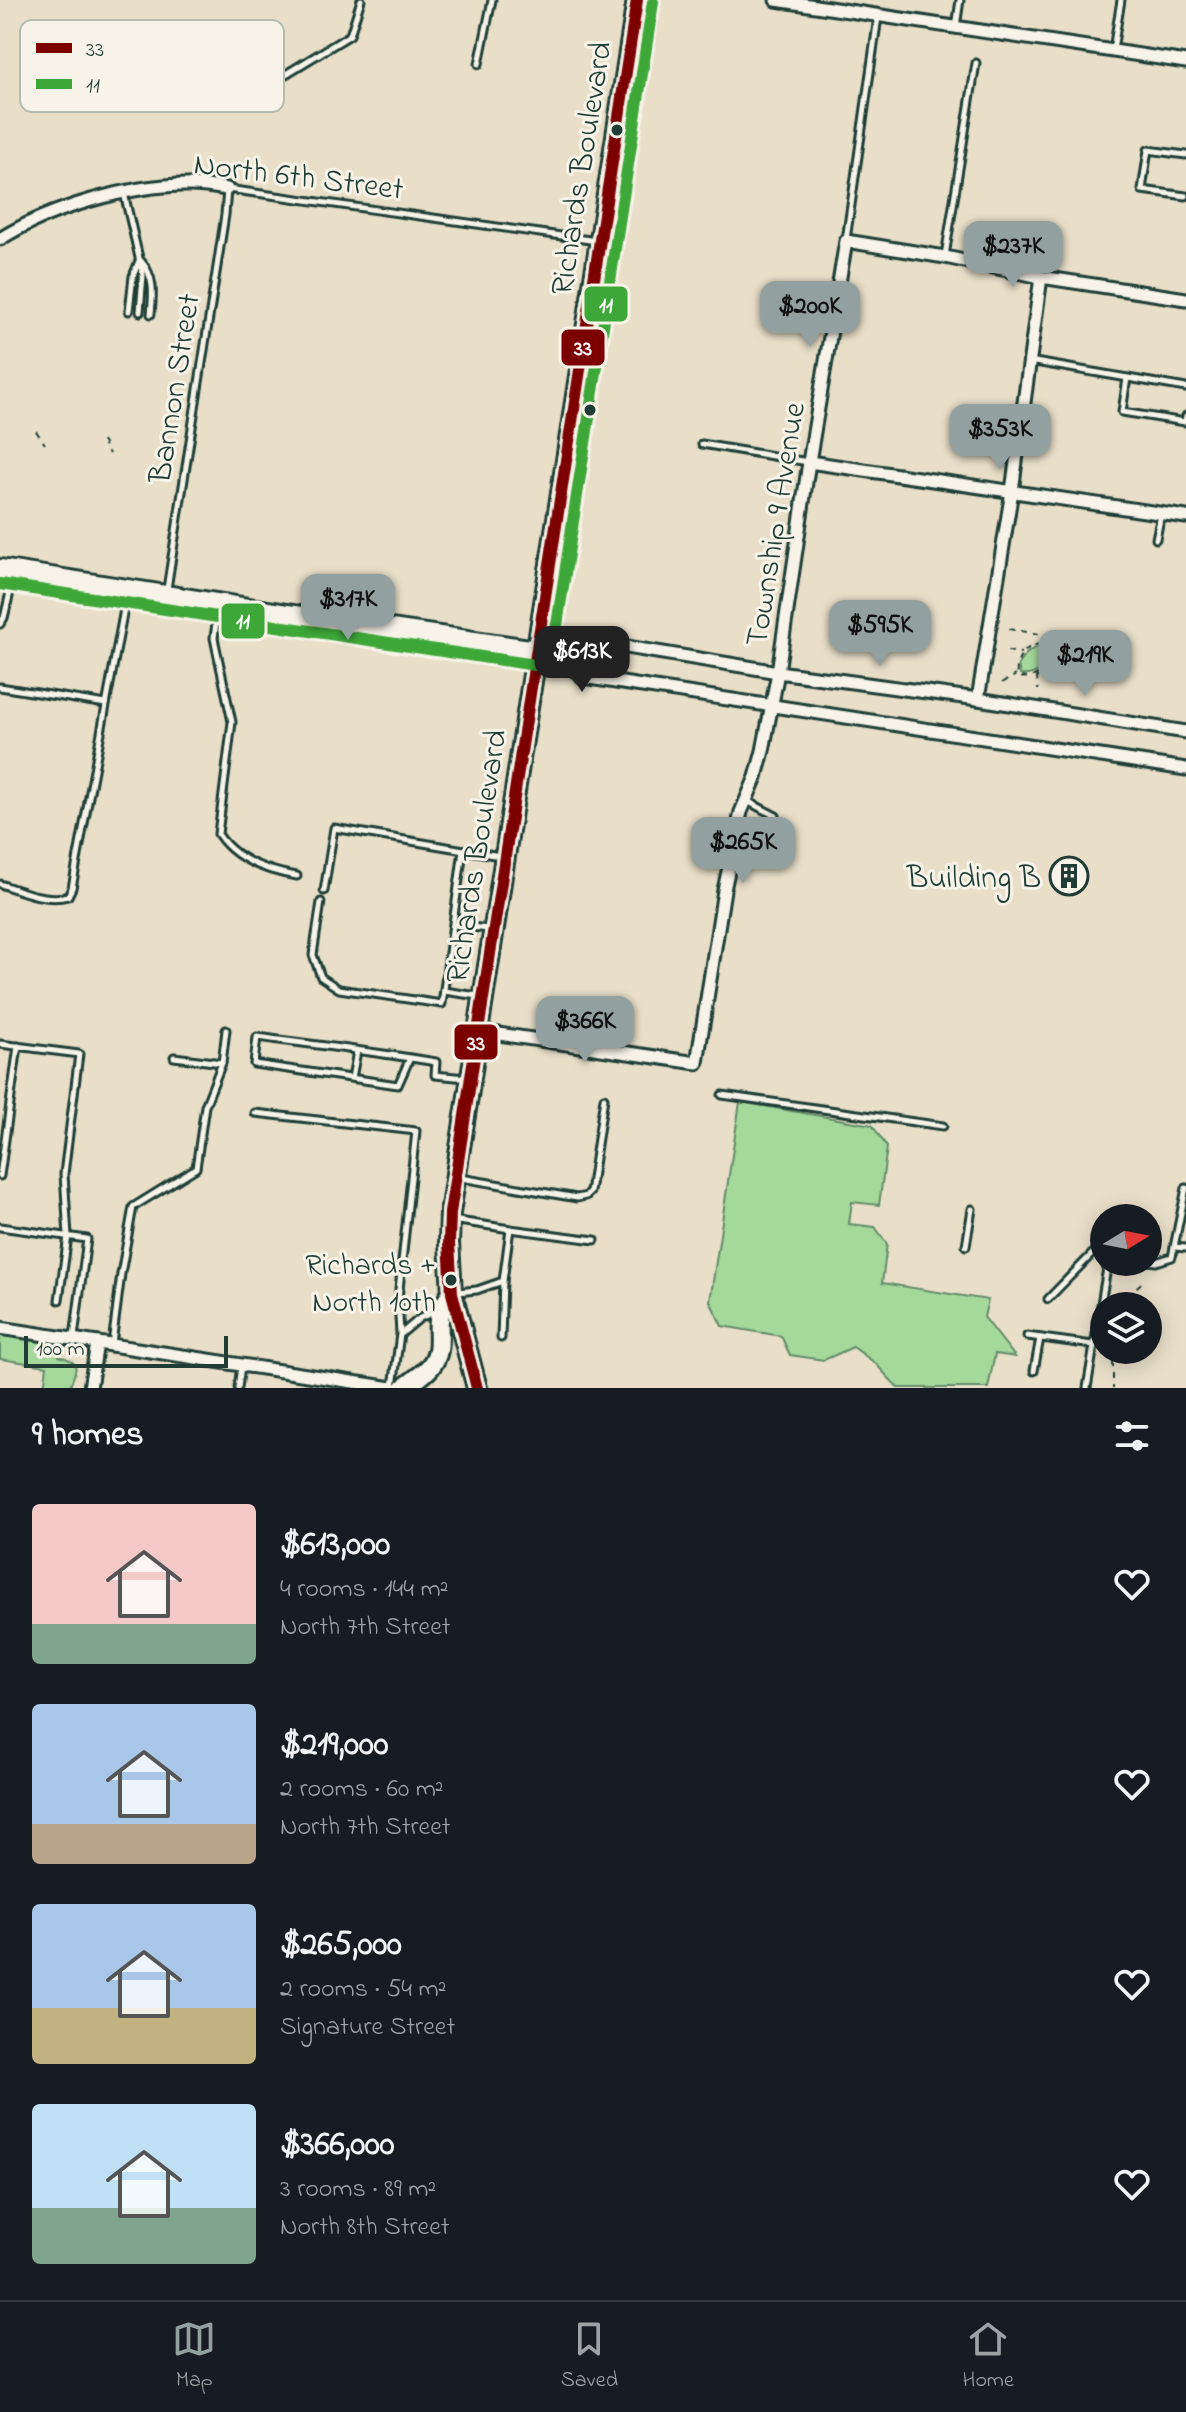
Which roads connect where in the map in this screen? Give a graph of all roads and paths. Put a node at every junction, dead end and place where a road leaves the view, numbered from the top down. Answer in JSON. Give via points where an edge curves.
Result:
{"nodes":[{"id":1,"x":361,"y":0,"type":"edge"},
{"id":2,"x":492,"y":0,"type":"edge"},
{"id":3,"x":637,"y":0,"type":"edge"},
{"id":4,"x":776,"y":0,"type":"edge"},
{"id":5,"x":960,"y":0,"type":"edge"},
{"id":6,"x":1121,"y":0,"type":"edge"},
{"id":7,"x":878,"y":15,"type":"junction"},
{"id":8,"x":956,"y":27,"type":"junction"},
{"id":9,"x":1113,"y":51,"type":"junction"},
{"id":10,"x":1186,"y":62,"type":"edge"},
{"id":11,"x":976,"y":63,"type":"dead end"},
{"id":12,"x":479,"y":64,"type":"dead end"},
{"id":13,"x":284,"y":75,"type":"edge"},
{"id":14,"x":1186,"y":155,"type":"edge"},
{"id":15,"x":227,"y":189,"type":"junction"},
{"id":16,"x":124,"y":192,"type":"junction"},
{"id":17,"x":1186,"y":196,"type":"edge"},
{"id":18,"x":0,"y":239,"type":"edge"},
{"id":19,"x":599,"y":241,"type":"junction"},
{"id":20,"x":846,"y":241,"type":"junction"},
{"id":21,"x":945,"y":257,"type":"junction"},
{"id":22,"x":140,"y":260,"type":"junction"},
{"id":23,"x":1041,"y":277,"type":"junction"},
{"id":24,"x":1186,"y":299,"type":"edge"},
{"id":25,"x":129,"y":311,"type":"dead end"},
{"id":26,"x":140,"y":312,"type":"dead end"},
{"id":27,"x":151,"y":314,"type":"dead end"},
{"id":28,"x":1028,"y":361,"type":"junction"},
{"id":29,"x":1127,"y":378,"type":"junction"},
{"id":30,"x":1186,"y":388,"type":"edge"},
{"id":31,"x":1186,"y":416,"type":"edge"},
{"id":32,"x":36,"y":431,"type":"dead end"},
{"id":33,"x":102,"y":441,"type":"dead end"},
{"id":34,"x":45,"y":444,"type":"dead end"},
{"id":35,"x":702,"y":444,"type":"dead end"},
{"id":36,"x":109,"y":454,"type":"dead end"},
{"id":37,"x":809,"y":462,"type":"junction"},
{"id":38,"x":1012,"y":491,"type":"junction"},
{"id":39,"x":1161,"y":513,"type":"junction"},
{"id":40,"x":1186,"y":517,"type":"edge"},
{"id":41,"x":1156,"y":539,"type":"dead end"},
{"id":42,"x":7,"y":569,"type":"edge"},
{"id":43,"x":128,"y":588,"type":"junction"},
{"id":44,"x":166,"y":594,"type":"junction"},
{"id":45,"x":219,"y":602,"type":"junction"},
{"id":46,"x":0,"y":624,"type":"edge"},
{"id":47,"x":1009,"y":629,"type":"dead end"},
{"id":48,"x":1068,"y":636,"type":"dead end"},
{"id":49,"x":1058,"y":637,"type":"junction"},
{"id":50,"x":1052,"y":647,"type":"junction"},
{"id":51,"x":537,"y":649,"type":"junction"},
{"id":52,"x":1007,"y":651,"type":"dead end"},
{"id":53,"x":1022,"y":654,"type":"junction"},
{"id":54,"x":778,"y":672,"type":"junction"},
{"id":55,"x":1017,"y":675,"type":"junction"},
{"id":56,"x":1037,"y":675,"type":"junction"},
{"id":57,"x":1002,"y":683,"type":"dead end"},
{"id":58,"x":0,"y":687,"type":"edge"},
{"id":59,"x":1038,"y":690,"type":"dead end"},
{"id":60,"x":978,"y":699,"type":"junction"},
{"id":61,"x":106,"y":704,"type":"junction"},
{"id":62,"x":772,"y":705,"type":"junction"},
{"id":63,"x":1186,"y":732,"type":"edge"},
{"id":64,"x":1186,"y":769,"type":"edge"},
{"id":65,"x":746,"y":800,"type":"junction"},
{"id":66,"x":776,"y":816,"type":"dead end"},
{"id":67,"x":463,"y":850,"type":"junction"},
{"id":68,"x":505,"y":857,"type":"junction"},
{"id":69,"x":297,"y":876,"type":"dead end"},
{"id":70,"x":0,"y":884,"type":"edge"},
{"id":71,"x":324,"y":891,"type":"dead end"},
{"id":72,"x":321,"y":902,"type":"dead end"},
{"id":73,"x":453,"y":925,"type":"junction"},
{"id":74,"x":494,"y":930,"type":"junction"},
{"id":75,"x":444,"y":991,"type":"junction"},
{"id":76,"x":483,"y":997,"type":"junction"},
{"id":77,"x":226,"y":1030,"type":"dead end"},
{"id":78,"x":478,"y":1031,"type":"junction"},
{"id":79,"x":0,"y":1044,"type":"edge"},
{"id":80,"x":18,"y":1046,"type":"junction"},
{"id":81,"x":357,"y":1051,"type":"junction"},
{"id":82,"x":174,"y":1057,"type":"dead end"},
{"id":83,"x":410,"y":1058,"type":"junction"},
{"id":84,"x":222,"y":1063,"type":"junction"},
{"id":85,"x":352,"y":1078,"type":"junction"},
{"id":86,"x":471,"y":1079,"type":"junction"},
{"id":87,"x":722,"y":1095,"type":"dead end"},
{"id":88,"x":604,"y":1098,"type":"dead end"},
{"id":89,"x":255,"y":1113,"type":"dead end"},
{"id":90,"x":943,"y":1126,"type":"dead end"},
{"id":91,"x":0,"y":1176,"type":"edge"},
{"id":92,"x":456,"y":1177,"type":"junction"},
{"id":93,"x":1186,"y":1188,"type":"edge"},
{"id":94,"x":972,"y":1209,"type":"dead end"},
{"id":95,"x":1183,"y":1214,"type":"edge"},
{"id":96,"x":450,"y":1220,"type":"junction"},
{"id":97,"x":0,"y":1227,"type":"edge"},
{"id":98,"x":510,"y":1229,"type":"junction"},
{"id":99,"x":68,"y":1236,"type":"junction"},
{"id":100,"x":595,"y":1240,"type":"dead end"},
{"id":101,"x":966,"y":1246,"type":"dead end"},
{"id":102,"x":1174,"y":1247,"type":"junction"},
{"id":103,"x":1186,"y":1248,"type":"edge"},
{"id":104,"x":1090,"y":1256,"type":"edge"},
{"id":105,"x":1162,"y":1260,"type":"edge"},
{"id":106,"x":1145,"y":1280,"type":"dead end"},
{"id":107,"x":503,"y":1281,"type":"junction"},
{"id":108,"x":1131,"y":1292,"type":"edge"},
{"id":109,"x":1048,"y":1299,"type":"dead end"},
{"id":110,"x":59,"y":1300,"type":"dead end"},
{"id":111,"x":447,"y":1301,"type":"junction"},
{"id":112,"x":0,"y":1328,"type":"edge"},
{"id":113,"x":400,"y":1334,"type":"junction"},
{"id":114,"x":1027,"y":1336,"type":"dead end"},
{"id":115,"x":501,"y":1338,"type":"dead end"},
{"id":116,"x":1040,"y":1338,"type":"junction"},
{"id":117,"x":74,"y":1339,"type":"junction"},
{"id":118,"x":97,"y":1343,"type":"junction"},
{"id":119,"x":112,"y":1345,"type":"junction"},
{"id":120,"x":1090,"y":1345,"type":"edge"},
{"id":121,"x":1090,"y":1364,"type":"edge"},
{"id":122,"x":1113,"y":1364,"type":"edge"},
{"id":123,"x":241,"y":1365,"type":"junction"},
{"id":124,"x":1034,"y":1371,"type":"dead end"},
{"id":125,"x":90,"y":1388,"type":"edge"},
{"id":126,"x":238,"y":1388,"type":"edge"},
{"id":127,"x":392,"y":1388,"type":"edge"},
{"id":128,"x":404,"y":1388,"type":"edge"},
{"id":129,"x":477,"y":1388,"type":"edge"},
{"id":130,"x":1087,"y":1388,"type":"edge"},
{"id":131,"x":1113,"y":1388,"type":"edge"}],
"edges":[{"from":1,"to":13,"type":"lane","via":[[350,35]]},
{"from":2,"to":12,"type":"lane"},
{"from":3,"to":19,"type":"main road","name":"Richards Boulevard"},
{"from":4,"to":7,"type":"street"},
{"from":5,"to":8,"type":"lane"},
{"from":6,"to":9,"type":"lane"},
{"from":7,"to":8,"type":"street"},
{"from":7,"to":20,"type":"lane"},
{"from":8,"to":9,"type":"street"},
{"from":9,"to":10,"type":"street"},
{"from":11,"to":21,"type":"lane"},
{"from":14,"to":17,"type":"lane","via":[[1148,150],[1142,190]]},
{"from":15,"to":16,"type":"street","name":"North 6th Street","via":[[193,184]]},
{"from":15,"to":19,"type":"lane","name":"North 6th Street"},
{"from":15,"to":44,"type":"lane","name":"Bannon Street"},
{"from":16,"to":18,"type":"street","name":"North 6th Street","via":[[18,227]]},
{"from":16,"to":22,"type":"lane"},
{"from":19,"to":51,"type":"main road","name":"Richards Boulevard"},
{"from":20,"to":21,"type":"street"},
{"from":20,"to":37,"type":"street","name":"Township 9 Avenue"},
{"from":21,"to":23,"type":"street"},
{"from":22,"to":25,"type":"lane"},
{"from":22,"to":26,"type":"lane"},
{"from":22,"to":27,"type":"lane","via":[[151,276]]},
{"from":23,"to":24,"type":"street"},
{"from":23,"to":28,"type":"street"},
{"from":28,"to":29,"type":"lane"},
{"from":28,"to":38,"type":"street"},
{"from":29,"to":30,"type":"lane"},
{"from":29,"to":31,"type":"lane","via":[[1122,412],[1185,422]]},
{"from":32,"to":34,"type":"path"},
{"from":33,"to":36,"type":"path"},
{"from":35,"to":37,"type":"lane"},
{"from":37,"to":38,"type":"street"},
{"from":37,"to":54,"type":"street","name":"Township 9 Avenue"},
{"from":38,"to":39,"type":"street"},
{"from":38,"to":60,"type":"street"},
{"from":39,"to":40,"type":"street"},
{"from":39,"to":41,"type":"lane"},
{"from":42,"to":43,"type":"main road"},
{"from":42,"to":46,"type":"lane"},
{"from":43,"to":44,"type":"main road"},
{"from":43,"to":61,"type":"lane"},
{"from":44,"to":45,"type":"main road"},
{"from":45,"to":51,"type":"main road"},
{"from":45,"to":69,"type":"lane","via":[[214,638],[232,722],[218,834],[225,846],[267,871]]},
{"from":47,"to":49,"type":"path"},
{"from":48,"to":49,"type":"path"},
{"from":49,"to":50,"type":"path"},
{"from":50,"to":53,"type":"path","via":[[1034,645]]},
{"from":50,"to":56,"type":"path","via":[[1053,661]]},
{"from":51,"to":54,"type":"street","via":[[590,641]]},
{"from":51,"to":62,"type":"street","via":[[583,677]]},
{"from":51,"to":68,"type":"main road","name":"Richards Boulevard"},
{"from":52,"to":53,"type":"path"},
{"from":53,"to":55,"type":"path"},
{"from":54,"to":60,"type":"street"},
{"from":54,"to":62,"type":"street","name":"Township 9 Avenue"},
{"from":55,"to":56,"type":"path"},
{"from":55,"to":57,"type":"path"},
{"from":56,"to":59,"type":"path"},
{"from":58,"to":61,"type":"lane"},
{"from":60,"to":63,"type":"street"},
{"from":61,"to":70,"type":"lane","via":[[68,896],[45,897]]},
{"from":62,"to":64,"type":"street"},
{"from":62,"to":65,"type":"street","name":"Township 9 Avenue"},
{"from":65,"to":66,"type":"lane"},
{"from":65,"to":78,"type":"street","name":"Township 9 Avenue","via":[[724,890],[697,1063]]},
{"from":67,"to":68,"type":"lane"},
{"from":67,"to":71,"type":"lane","via":[[334,828]]},
{"from":67,"to":73,"type":"lane"},
{"from":68,"to":74,"type":"main road","name":"Richards Boulevard"},
{"from":72,"to":75,"type":"lane","via":[[313,955],[321,977],[339,989],[442,1004]]},
{"from":73,"to":74,"type":"lane"},
{"from":73,"to":75,"type":"lane"},
{"from":74,"to":76,"type":"main road","name":"Richards Boulevard"},
{"from":75,"to":76,"type":"lane"},
{"from":76,"to":78,"type":"main road","name":"Richards Boulevard"},
{"from":77,"to":84,"type":"lane"},
{"from":78,"to":86,"type":"main road","name":"Richards Boulevard"},
{"from":79,"to":80,"type":"lane"},
{"from":80,"to":91,"type":"lane"},
{"from":80,"to":99,"type":"lane","via":[[79,1054],[64,1174]]},
{"from":81,"to":83,"type":"lane"},
{"from":81,"to":85,"type":"lane"},
{"from":81,"to":85,"type":"lane","via":[[257,1037],[254,1064]]},
{"from":82,"to":84,"type":"lane"},
{"from":83,"to":85,"type":"lane","via":[[398,1085]]},
{"from":83,"to":86,"type":"lane","via":[[436,1062],[435,1075]]},
{"from":84,"to":119,"type":"lane","via":[[205,1106],[196,1168],[133,1207]]},
{"from":86,"to":92,"type":"main road","name":"Richards Boulevard"},
{"from":87,"to":90,"type":"lane"},
{"from":88,"to":92,"type":"lane","via":[[586,1196]]},
{"from":89,"to":113,"type":"lane","via":[[416,1131],[398,1299]]},
{"from":92,"to":96,"type":"main road","name":"Richards Boulevard"},
{"from":93,"to":95,"type":"lane"},
{"from":94,"to":101,"type":"lane"},
{"from":95,"to":102,"type":"lane"},
{"from":96,"to":98,"type":"lane"},
{"from":96,"to":111,"type":"main road","name":"Richards Boulevard"},
{"from":97,"to":99,"type":"lane"},
{"from":98,"to":100,"type":"lane"},
{"from":98,"to":107,"type":"lane"},
{"from":99,"to":110,"type":"lane"},
{"from":99,"to":117,"type":"lane","via":[[87,1239]]},
{"from":102,"to":103,"type":"lane"},
{"from":102,"to":105,"type":"lane","via":[[1172,1257]]},
{"from":104,"to":109,"type":"lane"},
{"from":106,"to":108,"type":"path"},
{"from":107,"to":111,"type":"lane"},
{"from":107,"to":115,"type":"lane"},
{"from":111,"to":113,"type":"lane"},
{"from":111,"to":128,"type":"main road","via":[[436,1359]]},
{"from":111,"to":129,"type":"main road","name":"Richards Boulevard"},
{"from":112,"to":117,"type":"street"},
{"from":113,"to":127,"type":"lane"},
{"from":114,"to":116,"type":"lane"},
{"from":116,"to":120,"type":"lane"},
{"from":116,"to":124,"type":"lane"},
{"from":117,"to":118,"type":"street"},
{"from":118,"to":119,"type":"street"},
{"from":118,"to":125,"type":"street"},
{"from":119,"to":123,"type":"street"},
{"from":121,"to":130,"type":"lane"},
{"from":122,"to":131,"type":"path"},
{"from":123,"to":126,"type":"lane"},
{"from":123,"to":127,"type":"street"}]}
